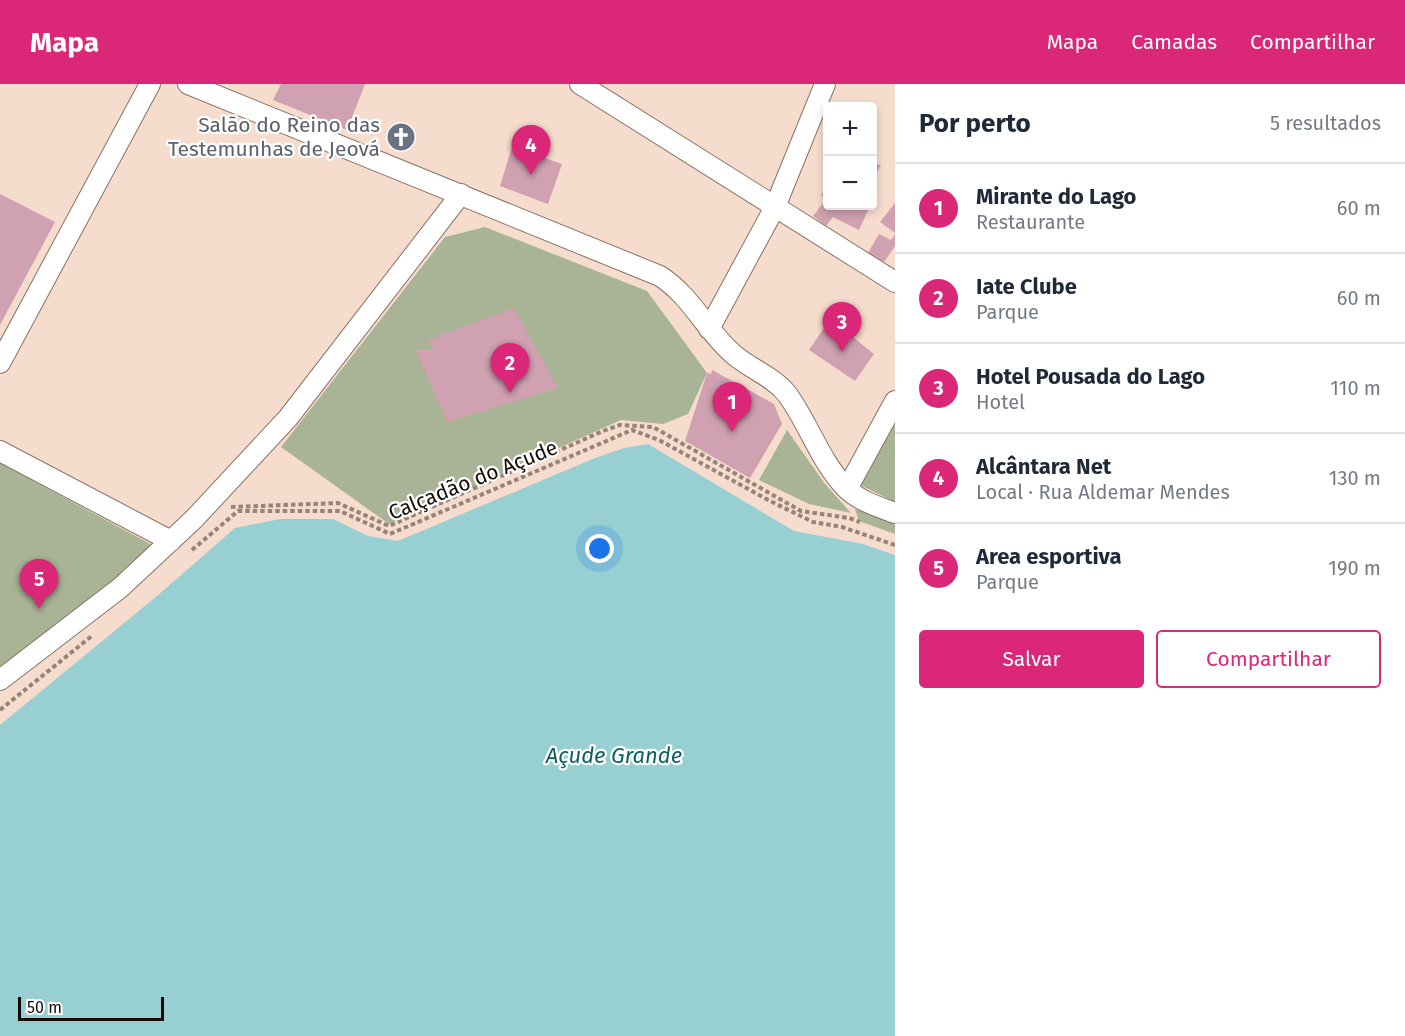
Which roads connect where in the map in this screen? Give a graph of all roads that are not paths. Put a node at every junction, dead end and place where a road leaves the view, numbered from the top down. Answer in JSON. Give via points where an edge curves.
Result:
{"nodes":[{"id":1,"x":150,"y":84,"type":"edge"},
{"id":2,"x":188,"y":84,"type":"edge"},
{"id":3,"x":580,"y":84,"type":"edge"},
{"id":4,"x":825,"y":84,"type":"edge"},
{"id":5,"x":460,"y":194,"type":"junction"},
{"id":6,"x":775,"y":207,"type":"junction"},
{"id":7,"x":895,"y":282,"type":"edge"},
{"id":8,"x":710,"y":329,"type":"junction"},
{"id":9,"x":0,"y":363,"type":"edge"},
{"id":10,"x":895,"y":401,"type":"edge"},
{"id":11,"x":0,"y":451,"type":"edge"},
{"id":12,"x":847,"y":489,"type":"junction"},
{"id":13,"x":895,"y":513,"type":"edge"},
{"id":14,"x":171,"y":541,"type":"junction"},
{"id":15,"x":0,"y":680,"type":"edge"}],
"edges":[{"from":1,"to":9,"type":"street"},
{"from":2,"to":5,"type":"street"},
{"from":3,"to":6,"type":"street"},
{"from":4,"to":6,"type":"street"},
{"from":5,"to":8,"type":"street","via":[[660,276],[686,297]]},
{"from":5,"to":14,"type":"street","via":[[288,418]]},
{"from":6,"to":7,"type":"street"},
{"from":6,"to":8,"type":"street"},
{"from":8,"to":12,"type":"street","via":[[734,355],[785,392]]},
{"from":10,"to":12,"type":"street"},
{"from":11,"to":14,"type":"street"},
{"from":12,"to":13,"type":"street"},
{"from":14,"to":15,"type":"street","via":[[120,588]]}]}
